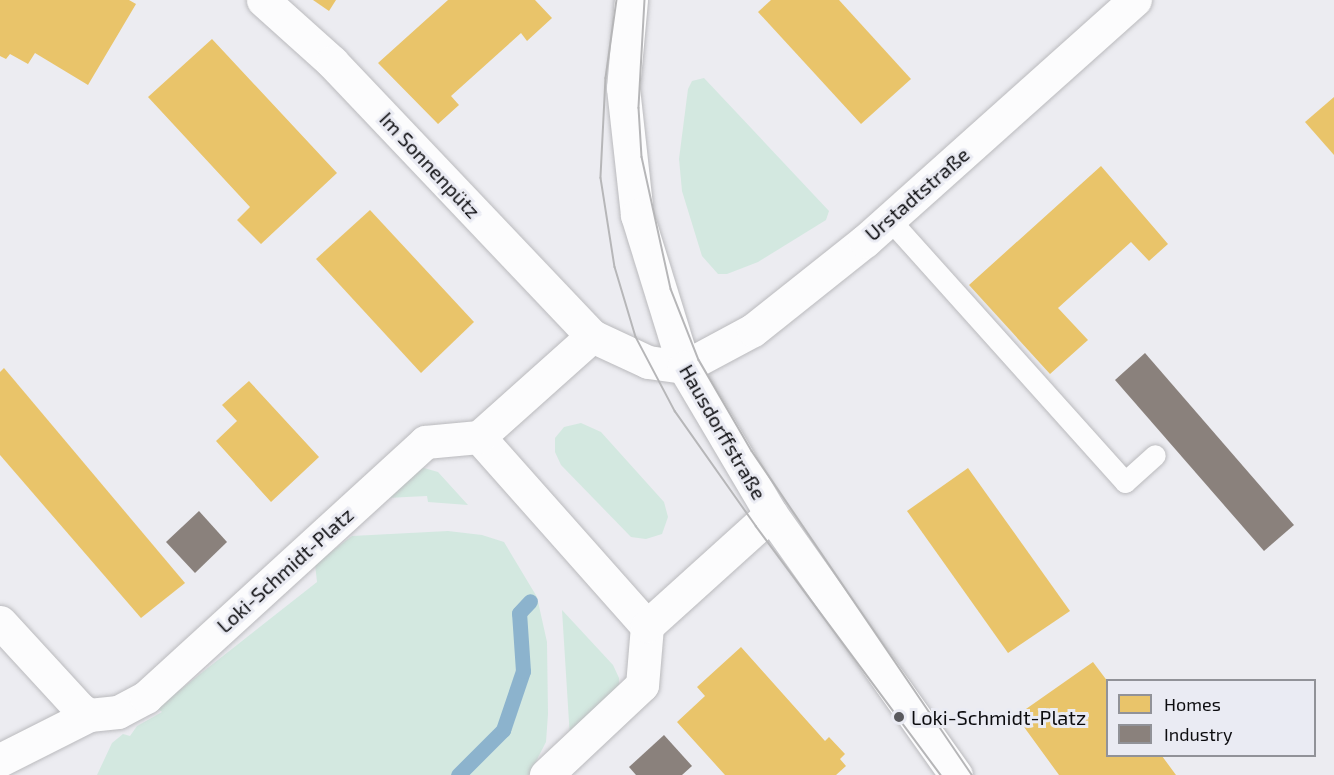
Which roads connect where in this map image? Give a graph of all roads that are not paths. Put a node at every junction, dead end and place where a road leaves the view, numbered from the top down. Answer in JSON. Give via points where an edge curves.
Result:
{"nodes":[{"id":1,"x":263,"y":0,"type":"edge"},
{"id":2,"x":631,"y":0,"type":"edge"},
{"id":3,"x":1135,"y":0,"type":"edge"},
{"id":4,"x":891,"y":220,"type":"junction"},
{"id":5,"x":592,"y":336,"type":"junction"},
{"id":6,"x":684,"y":368,"type":"junction"},
{"id":7,"x":479,"y":437,"type":"junction"},
{"id":8,"x":1155,"y":455,"type":"dead end"},
{"id":9,"x":771,"y":514,"type":"junction"},
{"id":10,"x":0,"y":622,"type":"edge"},
{"id":11,"x":647,"y":626,"type":"junction"},
{"id":12,"x":92,"y":714,"type":"junction"},
{"id":13,"x":0,"y":760,"type":"edge"},
{"id":14,"x":546,"y":775,"type":"edge"},
{"id":15,"x":956,"y":775,"type":"edge"}],
"edges":[{"from":1,"to":5,"type":"street","name":"Im Sonnenpütz","via":[[332,62]]},
{"from":2,"to":6,"type":"street","name":"Hausdorffstraße","via":[[623,88],[637,215]]},
{"from":3,"to":4,"type":"street","name":"Urstadtstraße"},
{"from":4,"to":6,"type":"street","name":"Urstadtstraße","via":[[753,330]]},
{"from":4,"to":8,"type":"lane","via":[[1125,482]]},
{"from":5,"to":6,"type":"street","via":[[648,362]]},
{"from":5,"to":7,"type":"street"},
{"from":6,"to":9,"type":"street","name":"Hausdorffstraße"},
{"from":7,"to":11,"type":"street"},
{"from":7,"to":12,"type":"street","name":"Loki-Schmidt-Platz","via":[[425,442],[146,697],[118,712]]},
{"from":9,"to":11,"type":"street"},
{"from":9,"to":15,"type":"street","name":"Hausdorffstraße"},
{"from":10,"to":12,"type":"street","via":[[64,695]]},
{"from":11,"to":14,"type":"street","via":[[642,685]]},
{"from":12,"to":13,"type":"street","name":"Loki-Schmidt-Platz"}]}
